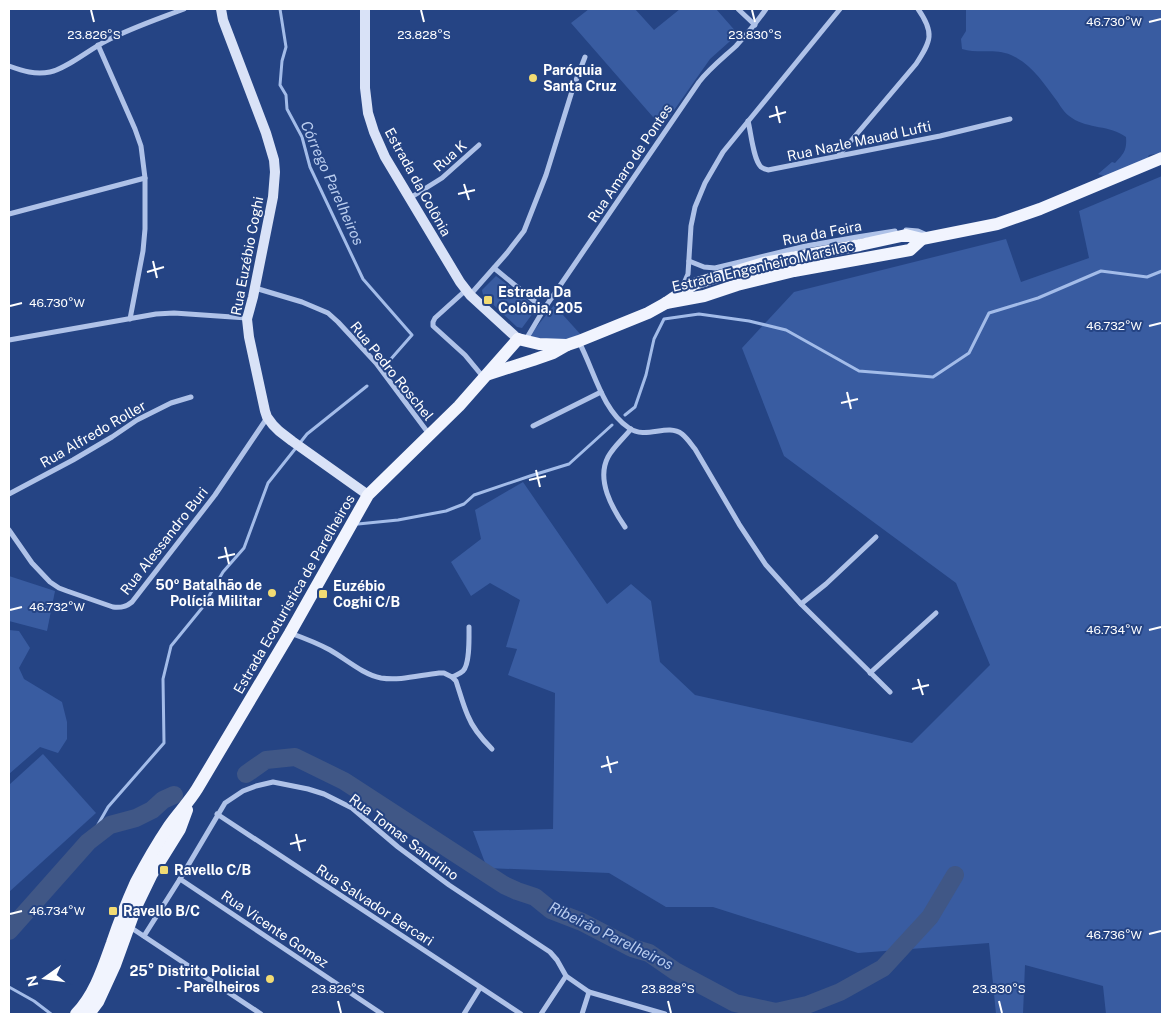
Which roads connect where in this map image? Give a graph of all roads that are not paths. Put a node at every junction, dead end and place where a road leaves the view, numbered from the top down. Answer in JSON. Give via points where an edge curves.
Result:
{"nodes":[{"id":1,"x":184,"y":9,"type":"edge"},
{"id":2,"x":221,"y":9,"type":"edge"},
{"id":3,"x":365,"y":9,"type":"edge"},
{"id":4,"x":738,"y":9,"type":"edge"},
{"id":5,"x":766,"y":9,"type":"edge"},
{"id":6,"x":840,"y":9,"type":"edge"},
{"id":7,"x":918,"y":9,"type":"edge"},
{"id":8,"x":755,"y":25,"type":"junction"},
{"id":9,"x":98,"y":45,"type":"junction"},
{"id":10,"x":585,"y":57,"type":"dead end"},
{"id":11,"x":9,"y":66,"type":"edge"},
{"id":12,"x":1010,"y":119,"type":"dead end"},
{"id":13,"x":748,"y":121,"type":"junction"},
{"id":14,"x":479,"y":145,"type":"dead end"},
{"id":15,"x":840,"y":155,"type":"junction"},
{"id":16,"x":1162,"y":158,"type":"edge"},
{"id":17,"x":145,"y":178,"type":"junction"},
{"id":18,"x":410,"y":199,"type":"junction"},
{"id":19,"x":9,"y":214,"type":"edge"},
{"id":20,"x":927,"y":238,"type":"junction"},
{"id":21,"x":688,"y":261,"type":"junction"},
{"id":22,"x":494,"y":268,"type":"junction"},
{"id":23,"x":718,"y":272,"type":"junction"},
{"id":24,"x":691,"y":279,"type":"junction"},
{"id":25,"x":255,"y":288,"type":"junction"},
{"id":26,"x":468,"y":293,"type":"junction"},
{"id":27,"x":709,"y":293,"type":"junction"},
{"id":28,"x":666,"y":303,"type":"junction"},
{"id":29,"x":544,"y":309,"type":"junction"},
{"id":30,"x":248,"y":318,"type":"junction"},
{"id":31,"x":130,"y":319,"type":"junction"},
{"id":32,"x":9,"y":340,"type":"edge"},
{"id":33,"x":521,"y":340,"type":"junction"},
{"id":34,"x":573,"y":343,"type":"junction"},
{"id":35,"x":489,"y":375,"type":"junction"},
{"id":36,"x":601,"y":392,"type":"junction"},
{"id":37,"x":191,"y":397,"type":"dead end"},
{"id":38,"x":267,"y":417,"type":"junction"},
{"id":39,"x":532,"y":426,"type":"dead end"},
{"id":40,"x":631,"y":429,"type":"junction"},
{"id":41,"x":429,"y":434,"type":"junction"},
{"id":42,"x":9,"y":494,"type":"edge"},
{"id":43,"x":368,"y":495,"type":"junction"},
{"id":44,"x":625,"y":526,"type":"dead end"},
{"id":45,"x":9,"y":530,"type":"edge"},
{"id":46,"x":876,"y":537,"type":"dead end"},
{"id":47,"x":801,"y":604,"type":"junction"},
{"id":48,"x":936,"y":613,"type":"dead end"},
{"id":49,"x":469,"y":627,"type":"dead end"},
{"id":50,"x":290,"y":633,"type":"junction"},
{"id":51,"x":870,"y":673,"type":"junction"},
{"id":52,"x":452,"y":676,"type":"junction"},
{"id":53,"x":890,"y":692,"type":"dead end"},
{"id":54,"x":492,"y":749,"type":"dead end"},
{"id":55,"x":217,"y":814,"type":"junction"},
{"id":56,"x":180,"y":879,"type":"junction"},
{"id":57,"x":125,"y":923,"type":"junction"},
{"id":58,"x":144,"y":936,"type":"junction"},
{"id":59,"x":566,"y":976,"type":"junction"},
{"id":60,"x":480,"y":988,"type":"junction"},
{"id":61,"x":589,"y":992,"type":"junction"},
{"id":62,"x":76,"y":1014,"type":"edge"},
{"id":63,"x":89,"y":1014,"type":"edge"},
{"id":64,"x":261,"y":1014,"type":"edge"},
{"id":65,"x":382,"y":1014,"type":"edge"},
{"id":66,"x":464,"y":1014,"type":"edge"},
{"id":67,"x":521,"y":1014,"type":"edge"},
{"id":68,"x":540,"y":1014,"type":"edge"},
{"id":69,"x":582,"y":1014,"type":"edge"},
{"id":70,"x":665,"y":1014,"type":"edge"}],
"edges":[{"from":1,"to":9,"type":"street"},
{"from":2,"to":25,"type":"main road","name":"Rua Euzébio Coghi","via":[[274,160],[274,197]]},
{"from":3,"to":18,"type":"main road","name":"Estrada da Colônia","via":[[368,113],[385,157]]},
{"from":4,"to":8,"type":"street"},
{"from":5,"to":8,"type":"street","name":"Rua Amaro de Pontes"},
{"from":6,"to":13,"type":"street"},
{"from":7,"to":15,"type":"street","via":[[930,33],[926,49]]},
{"from":8,"to":29,"type":"street","name":"Rua Amaro de Pontes","via":[[699,82]]},
{"from":9,"to":11,"type":"street","via":[[52,72],[38,74]]},
{"from":9,"to":17,"type":"street","via":[[141,146]]},
{"from":10,"to":22,"type":"street","via":[[530,218],[524,231]]},
{"from":12,"to":15,"type":"street","name":"Rua Nazle Mauad Lufti"},
{"from":13,"to":15,"type":"street","name":"Rua Nazle Mauad Lufti","via":[[755,155],[759,164],[768,170]]},
{"from":13,"to":21,"type":"street","via":[[723,152],[705,183],[695,207]]},
{"from":14,"to":18,"type":"street","name":"Rua K","via":[[442,178]]},
{"from":16,"to":20,"type":"main road","name":"Estrada Engenheiro Marsilac","via":[[997,224]]},
{"from":17,"to":19,"type":"street"},
{"from":17,"to":31,"type":"street","via":[[143,252]]},
{"from":18,"to":26,"type":"main road","name":"Estrada da Colônia"},
{"from":20,"to":23,"type":"main road","name":"Estrada Engenheiro Marsilac","via":[[906,235]]},
{"from":20,"to":27,"type":"main road","name":"Estrada Engenheiro Marsilac","via":[[910,250],[794,271]]},
{"from":21,"to":23,"type":"street"},
{"from":21,"to":24,"type":"street"},
{"from":22,"to":26,"type":"street"},
{"from":22,"to":29,"type":"street"},
{"from":23,"to":24,"type":"main road","name":"Estrada Engenheiro Marsilac"},
{"from":23,"to":27,"type":"main road","via":[[720,283]]},
{"from":24,"to":27,"type":"main road","via":[[698,291]]},
{"from":24,"to":28,"type":"main road","name":"Estrada Engenheiro Marsilac"},
{"from":25,"to":30,"type":"main road","name":"Rua Euzébio Coghi"},
{"from":25,"to":41,"type":"street","name":"Rua Pedro Roschel","via":[[328,313],[376,363]]},
{"from":26,"to":33,"type":"main road","name":"Estrada da Colônia"},
{"from":26,"to":35,"type":"street","via":[[435,318],[433,326]]},
{"from":27,"to":28,"type":"main road","name":"Estrada Engenheiro Marsilac"},
{"from":28,"to":34,"type":"main road","name":"Estrada Engenheiro Marsilac"},
{"from":29,"to":33,"type":"street","name":"Rua Amaro de Pontes"},
{"from":30,"to":31,"type":"street","via":[[174,312]]},
{"from":30,"to":38,"type":"main road","name":"Rua Euzébio Coghi","via":[[248,337]]},
{"from":31,"to":32,"type":"street"},
{"from":33,"to":34,"type":"main road","name":"Estrada Engenheiro Marsilac","via":[[539,344]]},
{"from":33,"to":35,"type":"main road","name":"Estrada Ecoturistica de Parelheiros"},
{"from":34,"to":35,"type":"main road","name":"Estrada Engenheiro Marsilac"},
{"from":34,"to":36,"type":"street"},
{"from":35,"to":41,"type":"main road","name":"Estrada Ecoturistica de Parelheiros"},
{"from":36,"to":39,"type":"street"},
{"from":36,"to":40,"type":"street","via":[[618,419]]},
{"from":37,"to":42,"type":"street","name":"Rua Alfredo Roller","via":[[137,420],[73,460]]},
{"from":38,"to":43,"type":"main road","via":[[279,431]]},
{"from":38,"to":45,"type":"street","name":"Rua Alessandro Buri","via":[[215,495],[127,606],[113,607],[59,588],[32,563]]},
{"from":40,"to":44,"type":"street","via":[[609,456],[604,472],[607,493]]},
{"from":40,"to":47,"type":"street","via":[[642,434],[672,430],[686,438],[756,551]]},
{"from":41,"to":43,"type":"main road","name":"Estrada Ecoturistica de Parelheiros"},
{"from":43,"to":50,"type":"main road","name":"Estrada Ecoturistica de Parelheiros"},
{"from":46,"to":47,"type":"street"},
{"from":47,"to":51,"type":"street"},
{"from":48,"to":51,"type":"street"},
{"from":49,"to":52,"type":"street","via":[[466,666]]},
{"from":50,"to":52,"type":"street","via":[[310,640],[370,675],[394,678],[444,673]]},
{"from":50,"to":57,"type":"main road","name":"Estrada Ecoturistica de Parelheiros","via":[[190,800],[149,858],[136,882]]},
{"from":51,"to":53,"type":"street"},
{"from":52,"to":54,"type":"street","via":[[468,718]]},
{"from":55,"to":56,"type":"street","name":"Rua Tomas Sandrino"},
{"from":55,"to":59,"type":"street","name":"Rua Tomas Sandrino","via":[[236,795],[273,782],[324,794],[352,808],[398,848],[550,952]]},
{"from":55,"to":60,"type":"street","name":"Rua Salvador Bercari"},
{"from":56,"to":58,"type":"street","name":"Rua Tomas Sandrino"},
{"from":56,"to":65,"type":"street","name":"Rua Vicente Gomez"},
{"from":57,"to":58,"type":"street"},
{"from":57,"to":62,"type":"main road","name":"Estrada Ecoturistica de Parelheiros","via":[[93,993]]},
{"from":57,"to":63,"type":"main road","name":"Estrada Ecoturistica de Parelheiros","via":[[112,972]]},
{"from":58,"to":64,"type":"street"},
{"from":59,"to":61,"type":"street"},
{"from":59,"to":68,"type":"street"},
{"from":60,"to":66,"type":"street"},
{"from":60,"to":67,"type":"street","name":"Rua Salvador Bercari"},
{"from":61,"to":69,"type":"street"},
{"from":61,"to":70,"type":"street"}]}
